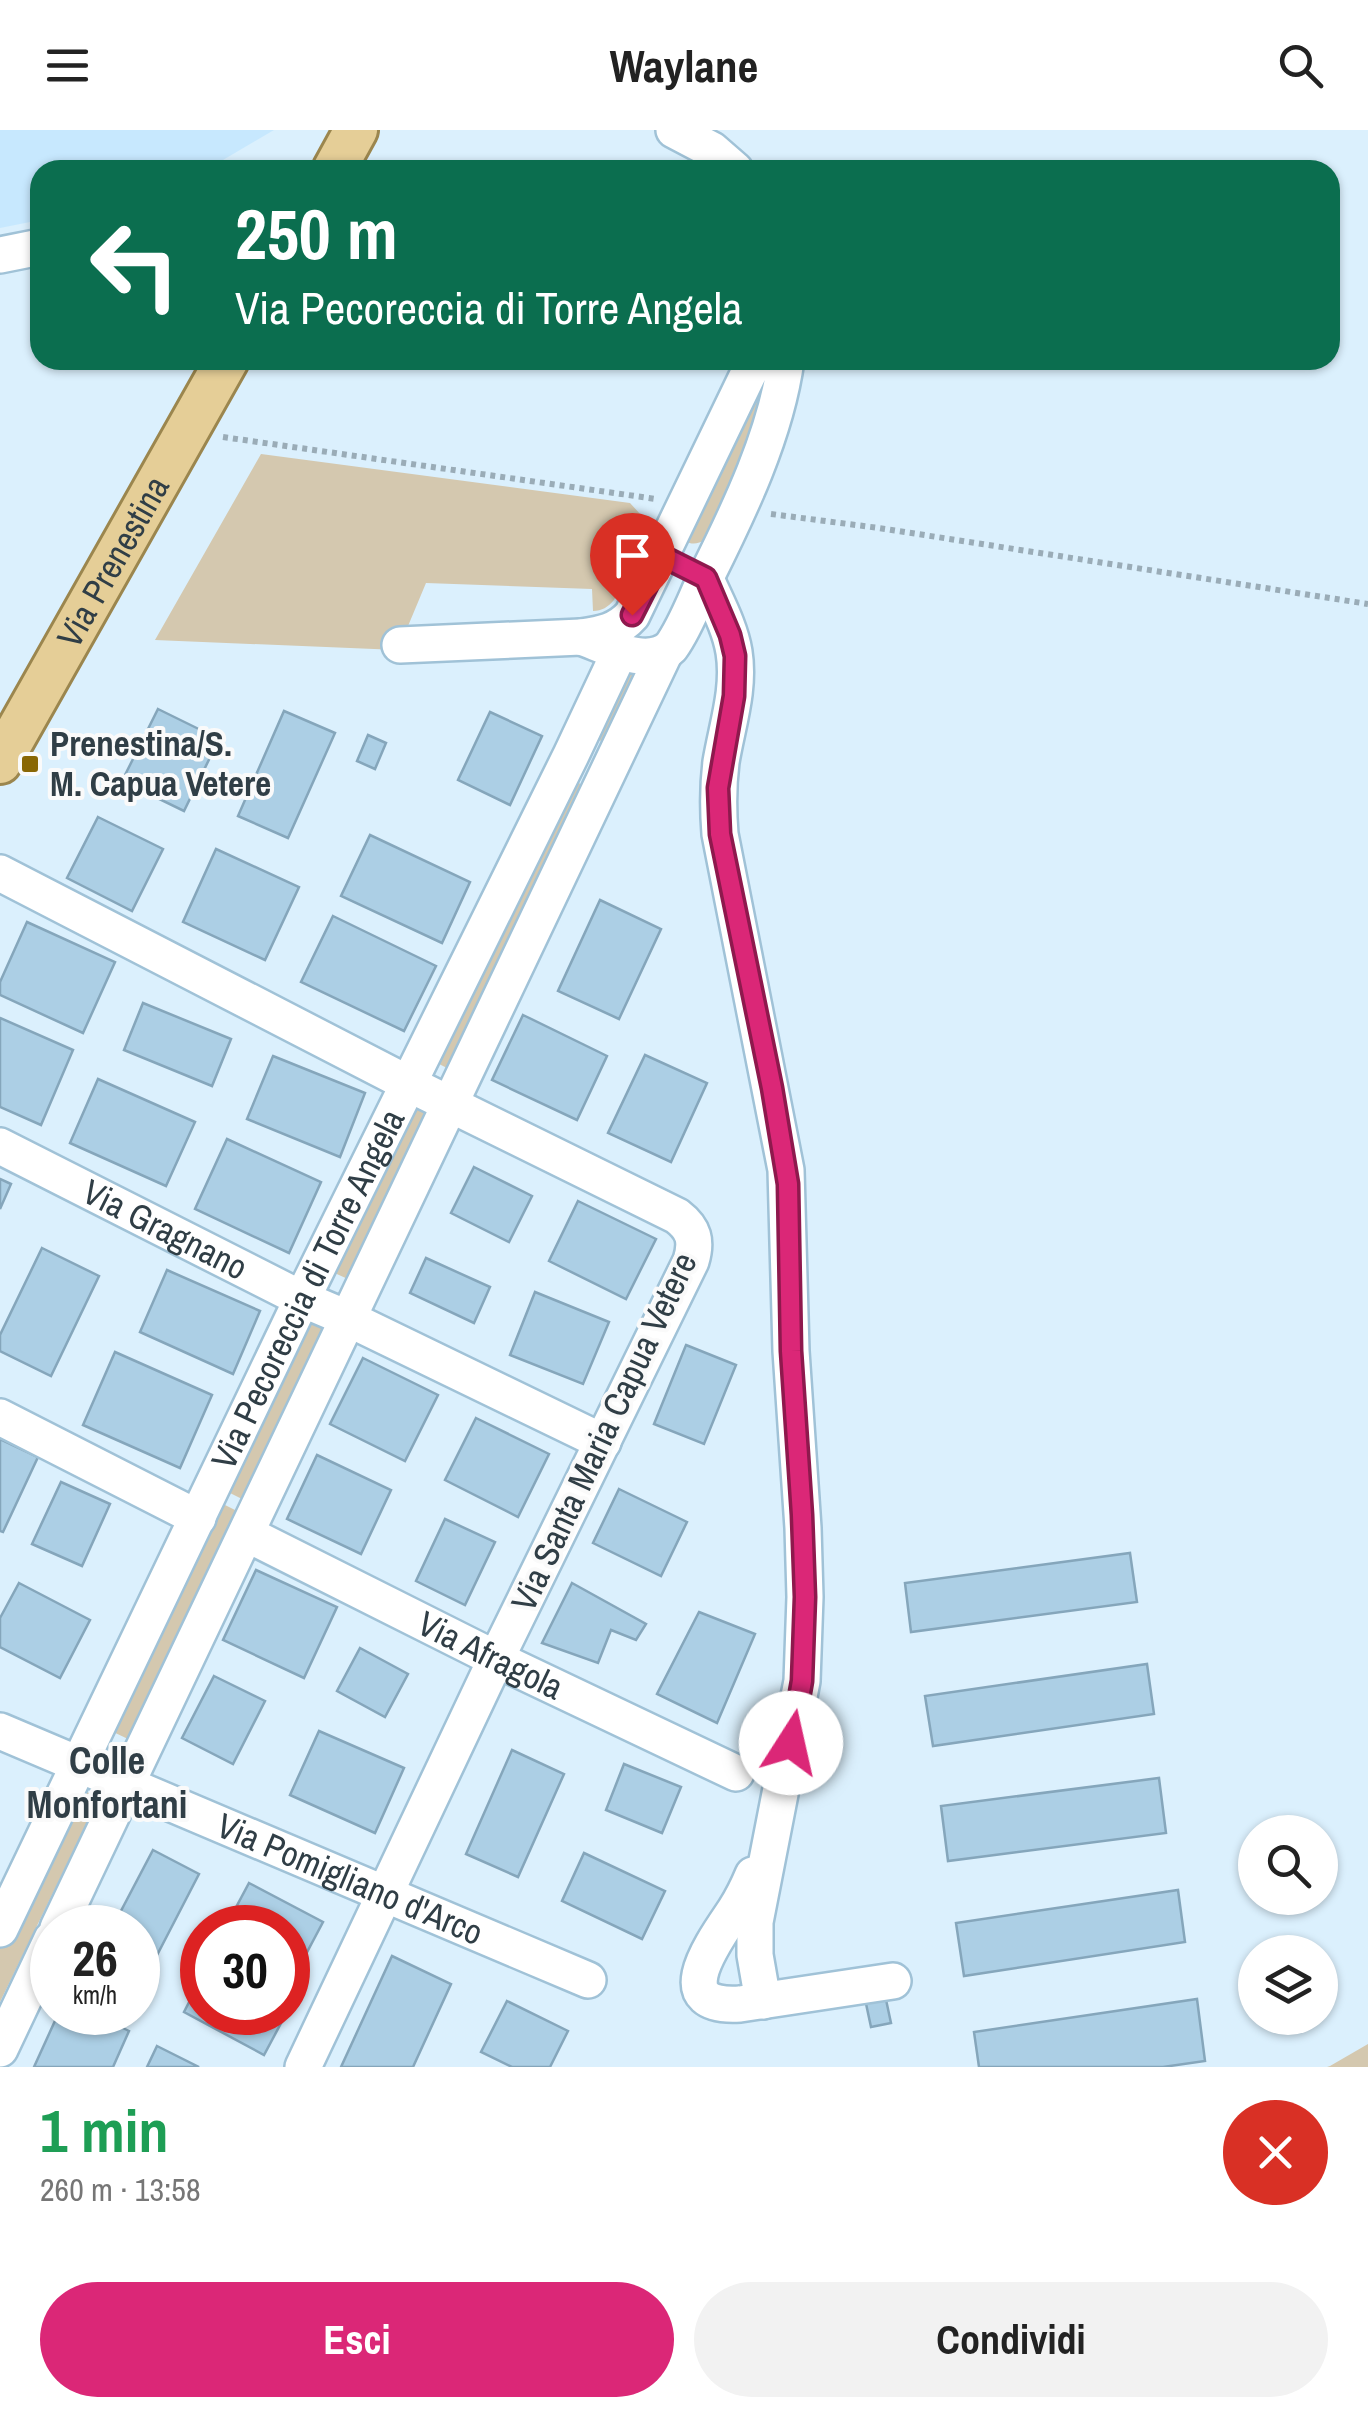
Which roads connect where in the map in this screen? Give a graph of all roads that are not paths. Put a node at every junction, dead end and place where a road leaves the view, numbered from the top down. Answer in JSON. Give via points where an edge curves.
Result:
{"nodes":[{"id":1,"x":356,"y":130,"type":"edge"},
{"id":2,"x":674,"y":130,"type":"edge"},
{"id":3,"x":340,"y":160,"type":"edge"},
{"id":4,"x":724,"y":160,"type":"edge"},
{"id":5,"x":30,"y":249,"type":"edge"},
{"id":6,"x":0,"y":255,"type":"edge"},
{"id":7,"x":222,"y":370,"type":"edge"},
{"id":8,"x":750,"y":370,"type":"edge"},
{"id":9,"x":785,"y":370,"type":"edge"},
{"id":10,"x":662,"y":556,"type":"junction"},
{"id":11,"x":706,"y":578,"type":"junction"},
{"id":12,"x":637,"y":606,"type":"junction"},
{"id":13,"x":581,"y":637,"type":"junction"},
{"id":14,"x":675,"y":638,"type":"junction"},
{"id":15,"x":400,"y":645,"type":"dead end"},
{"id":16,"x":620,"y":651,"type":"junction"},
{"id":17,"x":736,"y":668,"type":"junction"},
{"id":18,"x":571,"y":755,"type":"junction"},
{"id":19,"x":0,"y":762,"type":"edge"},
{"id":20,"x":606,"y":774,"type":"junction"},
{"id":21,"x":0,"y":873,"type":"edge"},
{"id":22,"x":409,"y":1084,"type":"junction"},
{"id":23,"x":451,"y":1104,"type":"junction"},
{"id":24,"x":0,"y":1146,"type":"edge"},
{"id":25,"x":302,"y":1300,"type":"junction"},
{"id":26,"x":350,"y":1319,"type":"junction"},
{"id":27,"x":0,"y":1416,"type":"edge"},
{"id":28,"x":603,"y":1442,"type":"junction"},
{"id":29,"x":198,"y":1518,"type":"junction"},
{"id":30,"x":247,"y":1534,"type":"junction"},
{"id":31,"x":496,"y":1660,"type":"junction"},
{"id":32,"x":0,"y":1731,"type":"edge"},
{"id":33,"x":80,"y":1764,"type":"junction"},
{"id":34,"x":736,"y":1774,"type":"dead end"},
{"id":35,"x":126,"y":1784,"type":"junction"},
{"id":36,"x":773,"y":1832,"type":"junction"},
{"id":37,"x":386,"y":1893,"type":"junction"},
{"id":38,"x":69,"y":1905,"type":"edge"},
{"id":39,"x":0,"y":1929,"type":"edge"},
{"id":40,"x":588,"y":1980,"type":"dead end"},
{"id":41,"x":893,"y":1981,"type":"dead end"},
{"id":42,"x":30,"y":1986,"type":"edge"},
{"id":43,"x":763,"y":2000,"type":"junction"},
{"id":44,"x":0,"y":2050,"type":"edge"},
{"id":45,"x":303,"y":2067,"type":"edge"}],
"edges":[{"from":1,"to":3,"type":"main road"},
{"from":2,"to":4,"type":"street"},
{"from":5,"to":6,"type":"street"},
{"from":7,"to":19,"type":"main road","name":"Via Prenestina"},
{"from":8,"to":10,"type":"street"},
{"from":9,"to":11,"type":"street","name":"Via Pecoreccia di Torre Angela","via":[[770,426]]},
{"from":10,"to":11,"type":"street"},
{"from":10,"to":12,"type":"street"},
{"from":11,"to":14,"type":"street","name":"Via Pecoreccia di Torre Angela"},
{"from":11,"to":17,"type":"street"},
{"from":12,"to":13,"type":"street","via":[[621,626]]},
{"from":12,"to":14,"type":"street"},
{"from":13,"to":15,"type":"street"},
{"from":13,"to":16,"type":"street"},
{"from":14,"to":16,"type":"street","via":[[650,656]]},
{"from":14,"to":17,"type":"street","via":[[712,642]]},
{"from":14,"to":20,"type":"street","name":"Via Pecoreccia di Torre Angela"},
{"from":16,"to":18,"type":"street","name":"Via Pecoreccia di Torre Angela"},
{"from":17,"to":36,"type":"street","via":[[718,810],[788,1184],[803,1528],[802,1681]]},
{"from":18,"to":20,"type":"street"},
{"from":18,"to":22,"type":"street","name":"Via Pecoreccia di Torre Angela"},
{"from":20,"to":23,"type":"street","name":"Via Pecoreccia di Torre Angela"},
{"from":21,"to":22,"type":"street","name":"Via Santa Maria Capua Vetere"},
{"from":22,"to":23,"type":"street","name":"Via Santa Maria Capua Vetere"},
{"from":22,"to":25,"type":"street","name":"Via Pecoreccia di Torre Angela"},
{"from":23,"to":26,"type":"street","name":"Via Pecoreccia di Torre Angela"},
{"from":23,"to":28,"type":"street","name":"Via Santa Maria Capua Vetere","via":[[677,1216],[694,1236],[691,1261]]},
{"from":24,"to":25,"type":"street","name":"Via Gragnano"},
{"from":25,"to":26,"type":"street","name":"Via Gragnano"},
{"from":25,"to":29,"type":"street","name":"Via Pecoreccia di Torre Angela"},
{"from":26,"to":28,"type":"street","name":"Via Gragnano"},
{"from":26,"to":30,"type":"street","name":"Via Pecoreccia di Torre Angela"},
{"from":27,"to":29,"type":"street"},
{"from":28,"to":31,"type":"street","name":"Via Santa Maria Capua Vetere"},
{"from":29,"to":33,"type":"street","name":"Via Pecoreccia di Torre Angela"},
{"from":30,"to":31,"type":"street","name":"Via Afragola"},
{"from":30,"to":35,"type":"street","name":"Via Pecoreccia di Torre Angela"},
{"from":31,"to":34,"type":"street","name":"Via Afragola"},
{"from":31,"to":37,"type":"street","name":"Via Santa Maria Capua Vetere"},
{"from":32,"to":33,"type":"street","name":"Via Pomigliano d'Arco"},
{"from":33,"to":35,"type":"street","name":"Via Pomigliano d'Arco"},
{"from":33,"to":39,"type":"street","name":"Via Pecoreccia di Torre Angela"},
{"from":35,"to":37,"type":"street","name":"Via Pomigliano d'Arco"},
{"from":35,"to":38,"type":"street","name":"Via Pecoreccia di Torre Angela"},
{"from":36,"to":43,"type":"street","via":[[755,1922]]},
{"from":36,"to":43,"type":"street","via":[[700,1974],[700,1989],[711,2001]]},
{"from":37,"to":40,"type":"street","name":"Via Pomigliano d'Arco"},
{"from":37,"to":45,"type":"street","name":"Via Santa Maria Capua Vetere"},
{"from":41,"to":43,"type":"street"},
{"from":42,"to":44,"type":"street"}]}
